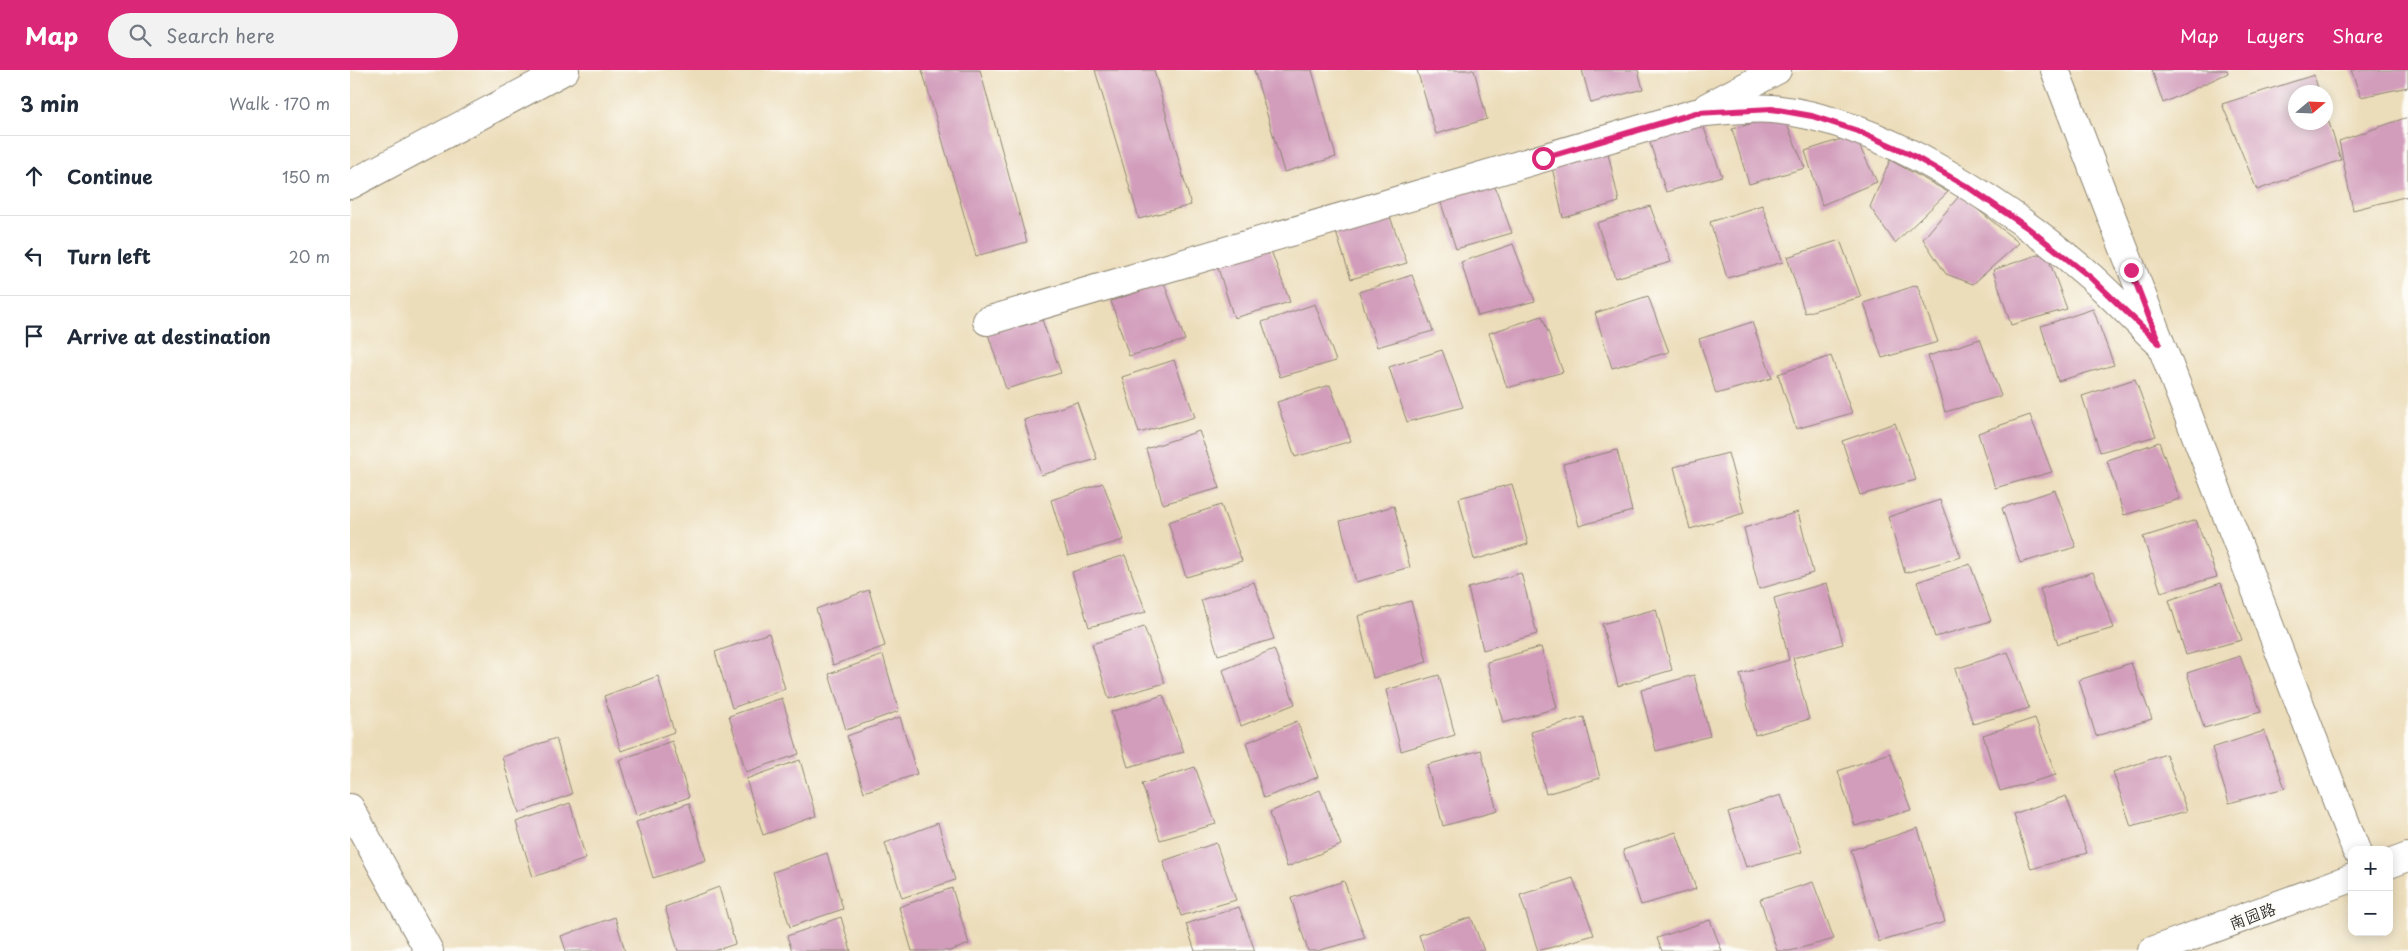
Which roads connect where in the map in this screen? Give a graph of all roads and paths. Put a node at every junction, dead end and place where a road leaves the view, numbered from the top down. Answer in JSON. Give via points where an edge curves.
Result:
{"nodes":[{"id":1,"x":564,"y":70,"type":"edge"},
{"id":2,"x":1777,"y":70,"type":"edge"},
{"id":3,"x":2055,"y":70,"type":"edge"},
{"id":4,"x":1696,"y":113,"type":"junction"},
{"id":5,"x":350,"y":186,"type":"edge"},
{"id":6,"x":987,"y":321,"type":"dead end"},
{"id":7,"x":2159,"y":343,"type":"junction"},
{"id":8,"x":350,"y":808,"type":"edge"},
{"id":9,"x":2354,"y":846,"type":"edge"},
{"id":10,"x":2408,"y":857,"type":"edge"},
{"id":11,"x":2393,"y":863,"type":"edge"},
{"id":12,"x":2348,"y":879,"type":"edge"},
{"id":13,"x":429,"y":951,"type":"edge"},
{"id":14,"x":2152,"y":951,"type":"edge"}],
"edges":[{"from":1,"to":5,"type":"street"},
{"from":2,"to":4,"type":"street"},
{"from":3,"to":7,"type":"street"},
{"from":4,"to":6,"type":"street"},
{"from":4,"to":7,"type":"street","via":[[1772,109],[1812,116],[1858,131],[1910,154],[1968,187],[2028,228],[2090,277]]},
{"from":7,"to":9,"type":"street"},
{"from":8,"to":13,"type":"street"},
{"from":10,"to":11,"type":"street"},
{"from":12,"to":14,"type":"street","name":"南园路"}]}
